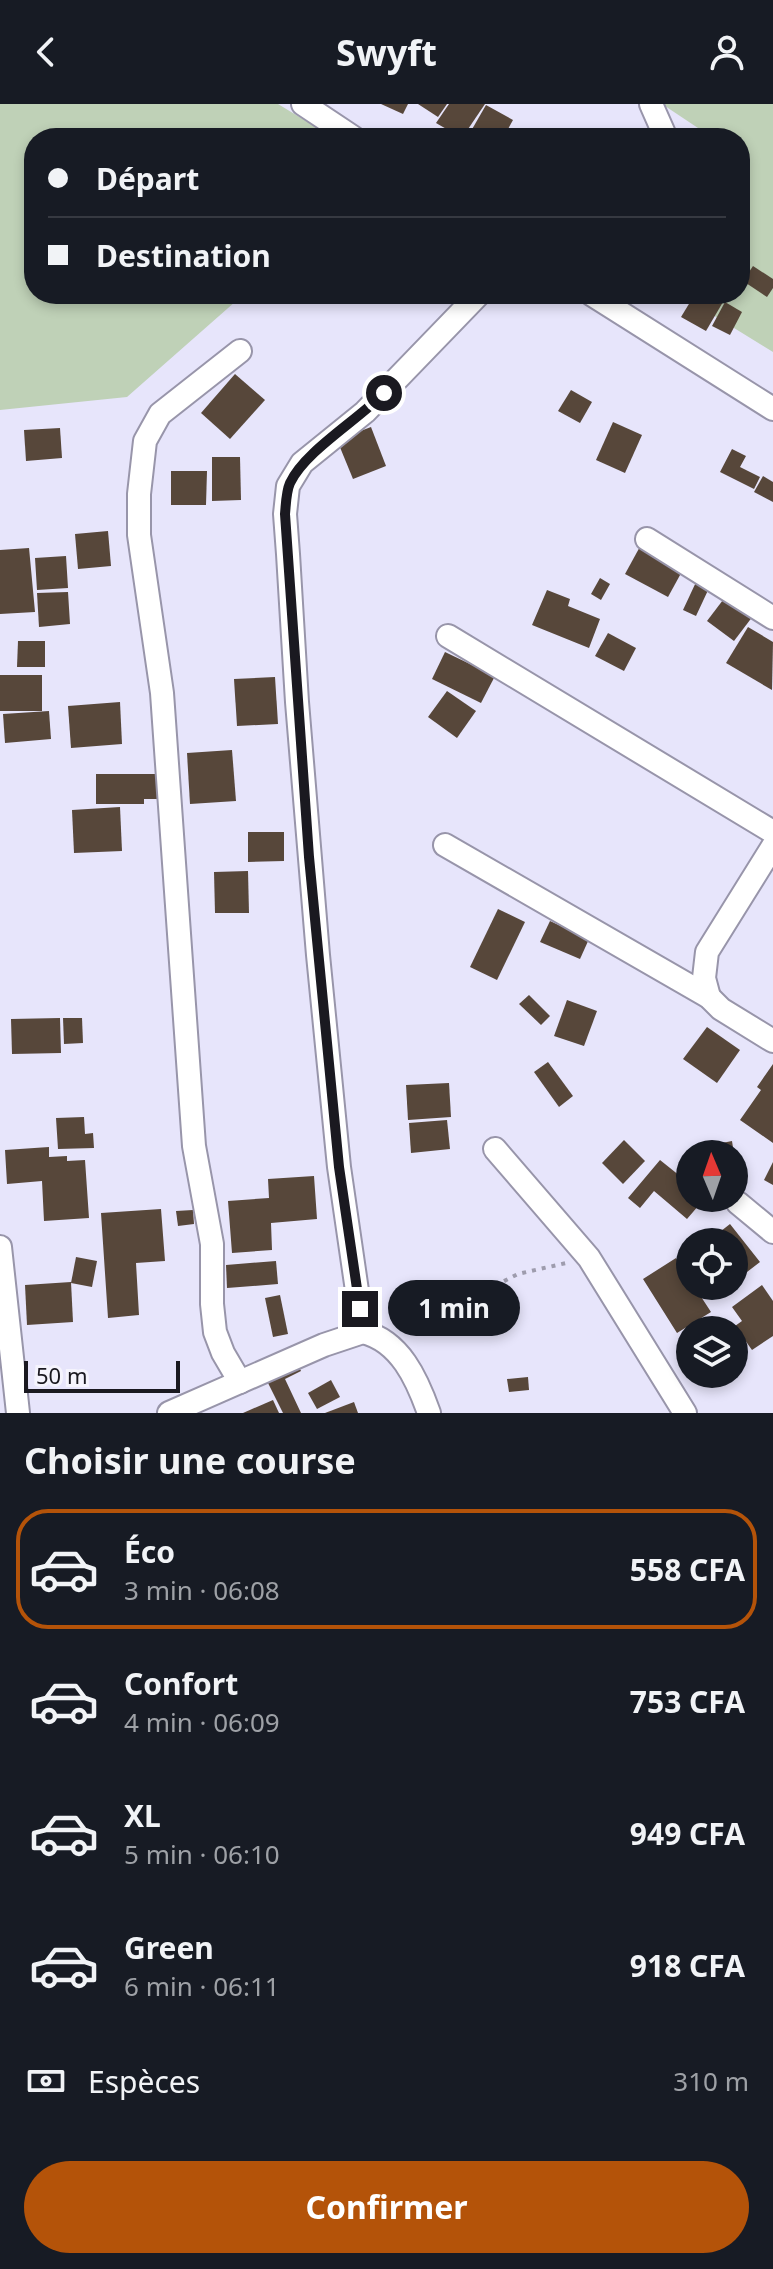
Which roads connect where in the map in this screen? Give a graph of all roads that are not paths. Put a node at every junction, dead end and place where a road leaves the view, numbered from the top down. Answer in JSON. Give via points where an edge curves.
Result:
{"nodes":[{"id":1,"x":303,"y":104,"type":"edge"},
{"id":2,"x":651,"y":104,"type":"edge"},
{"id":3,"x":339,"y":128,"type":"edge"},
{"id":4,"x":662,"y":128,"type":"edge"},
{"id":5,"x":469,"y":304,"type":"edge"},
{"id":6,"x":607,"y":304,"type":"edge"},
{"id":7,"x":240,"y":351,"type":"dead end"},
{"id":8,"x":773,"y":409,"type":"edge"},
{"id":9,"x":647,"y":539,"type":"dead end"},
{"id":10,"x":773,"y":618,"type":"edge"},
{"id":11,"x":448,"y":636,"type":"dead end"},
{"id":12,"x":773,"y":832,"type":"edge"},
{"id":13,"x":445,"y":845,"type":"dead end"},
{"id":14,"x":773,"y":846,"type":"edge"},
{"id":15,"x":709,"y":997,"type":"junction"},
{"id":16,"x":773,"y":1041,"type":"edge"},
{"id":17,"x":495,"y":1149,"type":"dead end"},
{"id":18,"x":748,"y":1211,"type":"edge"},
{"id":19,"x":773,"y":1232,"type":"edge"},
{"id":20,"x":0,"y":1247,"type":"edge"},
{"id":21,"x":363,"y":1332,"type":"junction"},
{"id":22,"x":240,"y":1382,"type":"junction"},
{"id":23,"x":18,"y":1413,"type":"edge"},
{"id":24,"x":169,"y":1413,"type":"edge"},
{"id":25,"x":429,"y":1413,"type":"edge"},
{"id":26,"x":685,"y":1413,"type":"edge"}],
"edges":[{"from":1,"to":3,"type":"street"},
{"from":2,"to":4,"type":"street"},
{"from":5,"to":21,"type":"street","via":[[365,412],[302,463],[288,486],[287,540],[309,857],[339,1167]]},
{"from":6,"to":8,"type":"street"},
{"from":7,"to":22,"type":"street","via":[[160,414],[145,441],[139,507],[162,693],[186,1051],[194,1146],[212,1244],[215,1332]]},
{"from":9,"to":10,"type":"street"},
{"from":11,"to":12,"type":"street"},
{"from":13,"to":15,"type":"street"},
{"from":14,"to":15,"type":"street","via":[[707,952],[704,978]]},
{"from":15,"to":16,"type":"street"},
{"from":17,"to":26,"type":"street","via":[[589,1258]]},
{"from":18,"to":19,"type":"street"},
{"from":20,"to":23,"type":"street"},
{"from":21,"to":22,"type":"street"},
{"from":21,"to":25,"type":"street","via":[[386,1341],[403,1360]]},
{"from":22,"to":24,"type":"street"}]}
